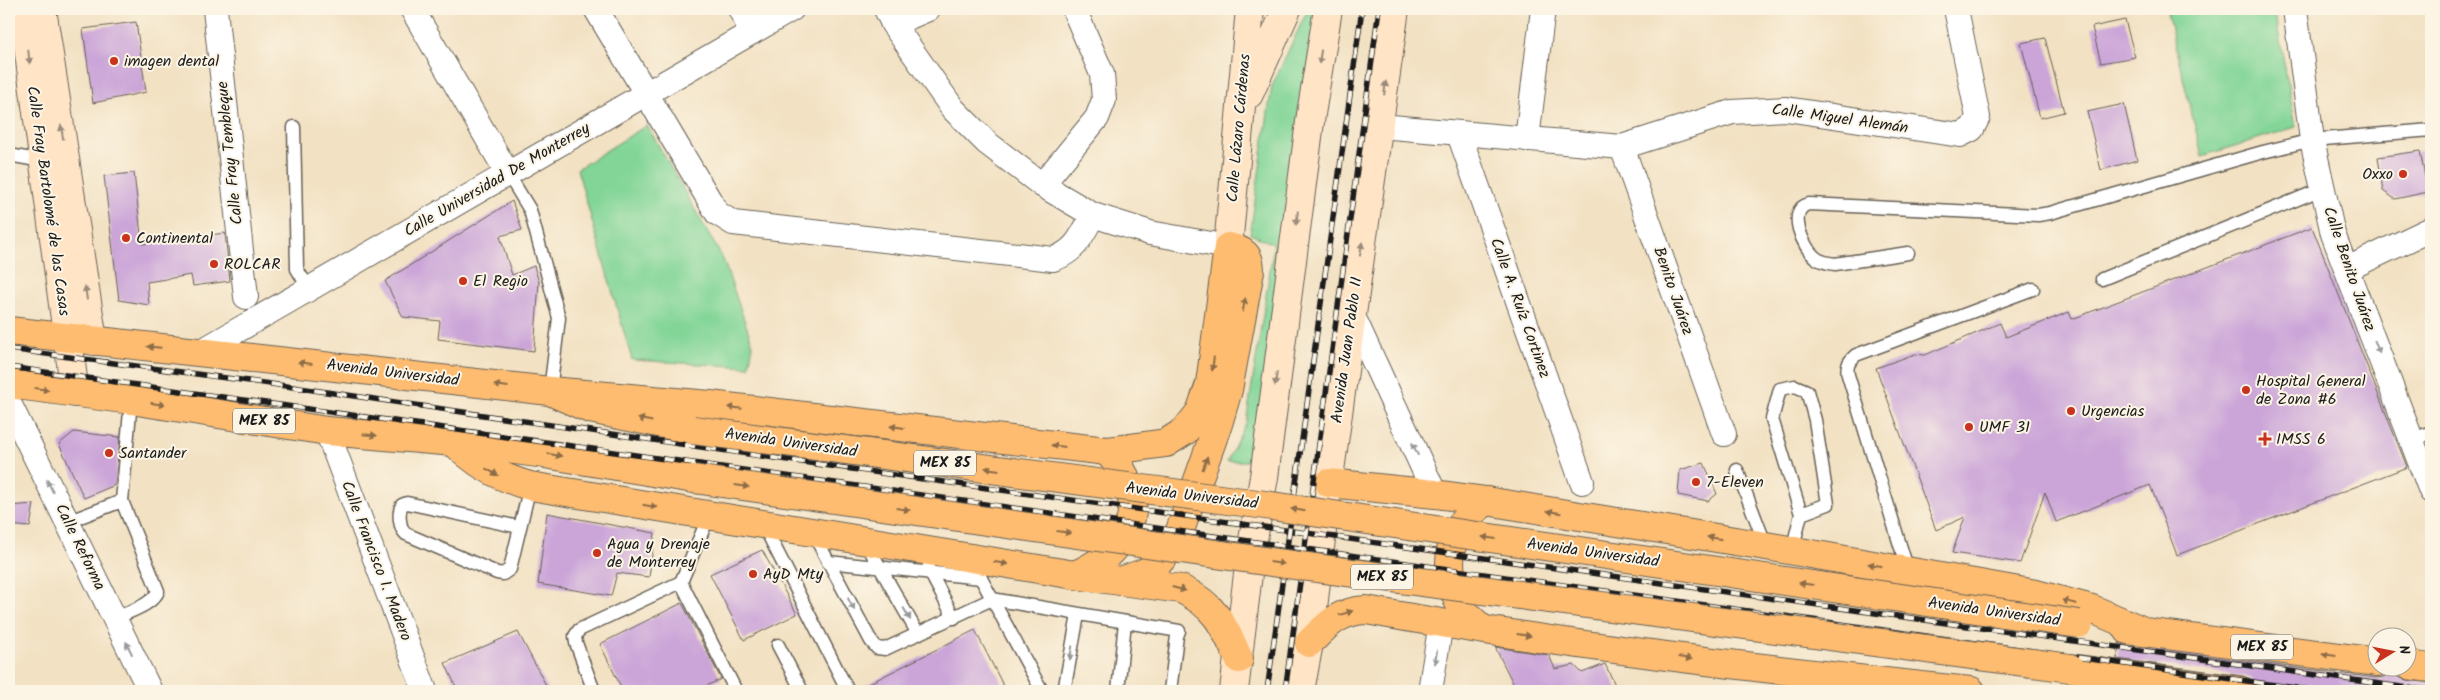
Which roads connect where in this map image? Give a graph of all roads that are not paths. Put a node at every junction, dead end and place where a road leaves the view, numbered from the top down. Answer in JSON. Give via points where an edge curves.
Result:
{"nodes":[{"id":1,"x":22,"y":9,"type":"edge"},
{"id":2,"x":42,"y":9,"type":"edge"},
{"id":3,"x":215,"y":9,"type":"edge"},
{"id":4,"x":412,"y":9,"type":"edge"},
{"id":5,"x":596,"y":9,"type":"edge"},
{"id":6,"x":740,"y":9,"type":"edge"},
{"id":7,"x":792,"y":9,"type":"edge"},
{"id":8,"x":928,"y":9,"type":"edge"},
{"id":9,"x":1074,"y":9,"type":"edge"},
{"id":10,"x":1250,"y":9,"type":"edge"},
{"id":11,"x":1287,"y":9,"type":"edge"},
{"id":12,"x":1328,"y":9,"type":"edge"},
{"id":13,"x":1395,"y":9,"type":"edge"},
{"id":14,"x":1543,"y":9,"type":"edge"},
{"id":15,"x":1956,"y":9,"type":"edge"},
{"id":16,"x":2295,"y":9,"type":"edge"},
{"id":17,"x":889,"y":16,"type":"edge"},
{"id":18,"x":752,"y":32,"type":"junction"},
{"id":19,"x":645,"y":94,"type":"junction"},
{"id":20,"x":1241,"y":112,"type":"junction"},
{"id":21,"x":294,"y":126,"type":"dead end"},
{"id":22,"x":1380,"y":126,"type":"junction"},
{"id":23,"x":2431,"y":130,"type":"edge"},
{"id":24,"x":1459,"y":134,"type":"junction"},
{"id":25,"x":1527,"y":139,"type":"junction"},
{"id":26,"x":2312,"y":140,"type":"junction"},
{"id":27,"x":1622,"y":147,"type":"junction"},
{"id":28,"x":9,"y":155,"type":"edge"},
{"id":29,"x":42,"y":161,"type":"junction"},
{"id":30,"x":508,"y":174,"type":"junction"},
{"id":31,"x":1042,"y":185,"type":"junction"},
{"id":32,"x":2322,"y":189,"type":"junction"},
{"id":33,"x":1093,"y":215,"type":"junction"},
{"id":34,"x":2431,"y":229,"type":"edge"},
{"id":35,"x":1228,"y":247,"type":"junction"},
{"id":36,"x":1908,"y":253,"type":"dead end"},
{"id":37,"x":2347,"y":269,"type":"junction"},
{"id":38,"x":2102,"y":279,"type":"dead end"},
{"id":39,"x":2033,"y":288,"type":"dead end"},
{"id":40,"x":308,"y":290,"type":"junction"},
{"id":41,"x":246,"y":296,"type":"dead end"},
{"id":42,"x":1352,"y":314,"type":"junction"},
{"id":43,"x":9,"y":331,"type":"edge"},
{"id":44,"x":80,"y":340,"type":"junction"},
{"id":45,"x":202,"y":351,"type":"junction"},
{"id":46,"x":9,"y":384,"type":"edge"},
{"id":47,"x":550,"y":391,"type":"junction"},
{"id":48,"x":74,"y":393,"type":"junction"},
{"id":49,"x":131,"y":400,"type":"junction"},
{"id":50,"x":9,"y":403,"type":"edge"},
{"id":51,"x":327,"y":431,"type":"junction"},
{"id":52,"x":1724,"y":434,"type":"dead end"},
{"id":53,"x":2422,"y":436,"type":"edge"},
{"id":54,"x":454,"y":442,"type":"junction"},
{"id":55,"x":1107,"y":451,"type":"junction"},
{"id":56,"x":1737,"y":470,"type":"dead end"},
{"id":57,"x":1582,"y":482,"type":"dead end"},
{"id":58,"x":1329,"y":483,"type":"junction"},
{"id":59,"x":530,"y":486,"type":"junction"},
{"id":60,"x":2431,"y":491,"type":"edge"},
{"id":61,"x":1435,"y":494,"type":"junction"},
{"id":62,"x":122,"y":501,"type":"junction"},
{"id":63,"x":1486,"y":501,"type":"junction"},
{"id":64,"x":1801,"y":514,"type":"junction"},
{"id":65,"x":709,"y":516,"type":"junction"},
{"id":66,"x":67,"y":522,"type":"junction"},
{"id":67,"x":763,"y":524,"type":"junction"},
{"id":68,"x":519,"y":527,"type":"junction"},
{"id":69,"x":813,"y":533,"type":"junction"},
{"id":70,"x":865,"y":541,"type":"junction"},
{"id":71,"x":1766,"y":546,"type":"junction"},
{"id":72,"x":1792,"y":551,"type":"junction"},
{"id":73,"x":828,"y":562,"type":"junction"},
{"id":74,"x":924,"y":562,"type":"junction"},
{"id":75,"x":880,"y":567,"type":"junction"},
{"id":76,"x":975,"y":568,"type":"junction"},
{"id":77,"x":1908,"y":571,"type":"junction"},
{"id":78,"x":1075,"y":575,"type":"junction"},
{"id":79,"x":1121,"y":581,"type":"junction"},
{"id":80,"x":681,"y":582,"type":"junction"},
{"id":81,"x":992,"y":599,"type":"junction"},
{"id":82,"x":1078,"y":615,"type":"junction"},
{"id":83,"x":954,"y":618,"type":"junction"},
{"id":84,"x":114,"y":619,"type":"junction"},
{"id":85,"x":1125,"y":622,"type":"junction"},
{"id":86,"x":1441,"y":623,"type":"junction"},
{"id":87,"x":1482,"y":629,"type":"junction"},
{"id":88,"x":2146,"y":632,"type":"junction"},
{"id":89,"x":918,"y":634,"type":"junction"},
{"id":90,"x":1309,"y":643,"type":"junction"},
{"id":91,"x":778,"y":645,"type":"dead end"},
{"id":92,"x":1239,"y":659,"type":"junction"},
{"id":93,"x":2368,"y":661,"type":"edge"},
{"id":94,"x":2418,"y":666,"type":"edge"},
{"id":95,"x":2431,"y":668,"type":"edge"},
{"id":96,"x":732,"y":690,"type":"edge"},
{"id":97,"x":150,"y":691,"type":"edge"},
{"id":98,"x":425,"y":691,"type":"edge"},
{"id":99,"x":594,"y":691,"type":"edge"},
{"id":100,"x":802,"y":691,"type":"edge"},
{"id":101,"x":848,"y":691,"type":"edge"},
{"id":102,"x":1042,"y":691,"type":"edge"},
{"id":103,"x":1064,"y":691,"type":"edge"},
{"id":104,"x":1118,"y":691,"type":"edge"},
{"id":105,"x":1170,"y":691,"type":"edge"},
{"id":106,"x":1234,"y":691,"type":"edge"},
{"id":107,"x":1300,"y":691,"type":"edge"},
{"id":108,"x":1430,"y":691,"type":"edge"},
{"id":109,"x":1971,"y":691,"type":"edge"},
{"id":110,"x":2241,"y":691,"type":"edge"}],
"edges":[{"from":1,"to":29,"type":"street","name":"Calle Fray Bartolomé de las Casas","one_way":true},
{"from":44,"to":2,"type":"street","name":"Calle Fray Bartolomé de las Casas","one_way":true},
{"from":3,"to":41,"type":"street","name":"Calle Fray Tembleque"},
{"from":4,"to":30,"type":"street"},
{"from":5,"to":19,"type":"street"},
{"from":6,"to":18,"type":"street"},
{"from":7,"to":18,"type":"street","name":"Calle Universidad De Monterrey"},
{"from":8,"to":17,"type":"street"},
{"from":9,"to":31,"type":"street","via":[[1102,74],[1104,100],[1097,118]]},
{"from":10,"to":20,"type":"street","name":"Calle Lázaro Cárdenas"},
{"from":11,"to":20,"type":"street"},
{"from":12,"to":92,"type":"street","one_way":true,"via":[[1311,114],[1264,477],[1250,557]]},
{"from":22,"to":13,"type":"street","name":"Avenida Juan Pablo II","one_way":true},
{"from":14,"to":25,"type":"street"},
{"from":15,"to":27,"type":"street","name":"Calle Miguel Alemán","via":[[1978,117],[1964,134],[1786,108],[1710,117]]},
{"from":16,"to":26,"type":"street","name":"Calle Benito Juárez"},
{"from":17,"to":31,"type":"street","via":[[953,109],[987,144]]},
{"from":18,"to":19,"type":"street","name":"Calle Universidad De Monterrey"},
{"from":19,"to":30,"type":"street","name":"Calle Universidad De Monterrey"},
{"from":19,"to":33,"type":"street","via":[[717,213],[734,223],[1054,260],[1078,244]]},
{"from":20,"to":35,"type":"street","name":"Calle Lázaro Cárdenas"},
{"from":21,"to":40,"type":"lane","via":[[297,268]]},
{"from":22,"to":24,"type":"street","name":"Calle Miguel Alemán"},
{"from":42,"to":22,"type":"street","name":"Avenida Juan Pablo II","one_way":true},
{"from":23,"to":26,"type":"lane"},
{"from":24,"to":25,"type":"street","name":"Calle Miguel Alemán"},
{"from":24,"to":57,"type":"street","name":"Calle A. Ruíz Cortinez"},
{"from":25,"to":27,"type":"street","name":"Calle Miguel Alemán"},
{"from":26,"to":32,"type":"street","name":"Calle Benito Juárez"},
{"from":26,"to":36,"type":"lane","via":[[2038,215],[1809,204],[1797,213],[1808,249],[1825,263]]},
{"from":27,"to":52,"type":"street","name":"Benito Juárez"},
{"from":28,"to":29,"type":"lane"},
{"from":29,"to":44,"type":"street","name":"Calle Fray Bartolomé de las Casas"},
{"from":30,"to":40,"type":"street","name":"Calle Universidad De Monterrey"},
{"from":30,"to":47,"type":"lane","via":[[530,210],[559,318]]},
{"from":31,"to":33,"type":"street"},
{"from":32,"to":37,"type":"street","name":"Calle Benito Juárez","via":[[2333,234]]},
{"from":32,"to":38,"type":"lane"},
{"from":33,"to":35,"type":"street","via":[[1150,233]]},
{"from":34,"to":37,"type":"street"},
{"from":35,"to":55,"type":"highway","one_way":true,"via":[[1210,384],[1200,412],[1185,431],[1166,443]]},
{"from":79,"to":35,"type":"highway","one_way":true,"via":[[1146,572],[1173,545],[1218,424],[1228,390],[1250,271],[1246,254]]},
{"from":37,"to":53,"type":"street","name":"Calle Benito Juárez","one_way":true},
{"from":39,"to":77,"type":"lane","via":[[1850,360],[1848,376]]},
{"from":40,"to":45,"type":"street","name":"Calle Universidad De Monterrey"},
{"from":42,"to":58,"type":"street","name":"Avenida Juan Pablo II"},
{"from":61,"to":42,"type":"street","one_way":true},
{"from":43,"to":44,"type":"highway","name":"Avenida Universidad","number":"MEX 85"},
{"from":45,"to":44,"type":"highway","name":"Avenida Universidad","number":"MEX 85","one_way":true},
{"from":44,"to":48,"type":"street","name":"Calle Fray Bartolomé de las Casas"},
{"from":47,"to":45,"type":"highway","name":"Avenida Universidad","number":"MEX 85","one_way":true},
{"from":46,"to":48,"type":"highway","number":"MEX 85","one_way":true},
{"from":55,"to":47,"type":"highway","one_way":true,"via":[[710,405]]},
{"from":88,"to":47,"type":"highway","name":"Avenida Universidad","number":"MEX 85","one_way":true,"bridge":true,"via":[[1258,504],[693,430],[590,409]]},
{"from":48,"to":49,"type":"highway","number":"MEX 85"},
{"from":49,"to":51,"type":"highway","number":"MEX 85","one_way":true},
{"from":49,"to":62,"type":"lane"},
{"from":66,"to":50,"type":"street","name":"Calle Reforma","one_way":true},
{"from":51,"to":54,"type":"highway","number":"MEX 85","one_way":true},
{"from":51,"to":98,"type":"street","name":"Calle Francisco I. Madero"},
{"from":53,"to":60,"type":"street","name":"Calle Benito Juárez"},
{"from":54,"to":59,"type":"highway","one_way":true,"via":[[488,470]]},
{"from":54,"to":110,"type":"highway","number":"MEX 85","one_way":true,"bridge":true,"via":[[1271,562]]},
{"from":55,"to":78,"type":"highway","via":[[1126,477],[1132,497],[1129,527],[1116,548],[1095,566]]},
{"from":56,"to":71,"type":"lane"},
{"from":58,"to":61,"type":"highway"},
{"from":58,"to":90,"type":"street","name":"Avenida Juan Pablo II"},
{"from":59,"to":65,"type":"highway","one_way":true},
{"from":59,"to":68,"type":"lane"},
{"from":61,"to":63,"type":"highway"},
{"from":62,"to":66,"type":"lane"},
{"from":62,"to":84,"type":"lane","via":[[158,591],[150,601]]},
{"from":71,"to":63,"type":"highway","one_way":true},
{"from":63,"to":87,"type":"highway","via":[[1467,518],[1454,539],[1449,564],[1453,589],[1464,611]]},
{"from":64,"to":64,"type":"lane","via":[[1828,504],[1815,420],[1807,391],[1795,386],[1780,389],[1772,419]]},
{"from":64,"to":72,"type":"lane"},
{"from":65,"to":67,"type":"highway"},
{"from":65,"to":80,"type":"lane"},
{"from":66,"to":84,"type":"street","name":"Calle Reforma"},
{"from":67,"to":69,"type":"highway"},
{"from":67,"to":101,"type":"lane"},
{"from":68,"to":68,"type":"lane","via":[[510,569],[500,574],[406,534],[401,526],[400,510],[407,503]]},
{"from":69,"to":70,"type":"highway"},
{"from":69,"to":73,"type":"lane"},
{"from":70,"to":74,"type":"highway"},
{"from":70,"to":75,"type":"lane"},
{"from":71,"to":72,"type":"highway"},
{"from":77,"to":72,"type":"highway","one_way":true},
{"from":73,"to":75,"type":"lane"},
{"from":73,"to":89,"type":"lane","one_way":true,"via":[[874,645],[885,649]]},
{"from":74,"to":75,"type":"lane"},
{"from":74,"to":76,"type":"highway"},
{"from":74,"to":83,"type":"lane"},
{"from":75,"to":89,"type":"lane","one_way":true},
{"from":76,"to":78,"type":"highway","one_way":true},
{"from":76,"to":81,"type":"lane"},
{"from":88,"to":77,"type":"highway","one_way":true,"via":[[2092,608],[2064,600]]},
{"from":78,"to":79,"type":"highway"},
{"from":79,"to":92,"type":"highway","one_way":true,"via":[[1181,589],[1197,596],[1220,620]]},
{"from":80,"to":96,"type":"lane"},
{"from":80,"to":99,"type":"lane","via":[[579,630],[575,636],[576,643]]},
{"from":81,"to":82,"type":"lane"},
{"from":81,"to":83,"type":"lane"},
{"from":81,"to":102,"type":"lane"},
{"from":82,"to":85,"type":"lane"},
{"from":82,"to":103,"type":"lane","one_way":true},
{"from":83,"to":89,"type":"lane"},
{"from":97,"to":84,"type":"street","name":"Calle Reforma","one_way":true},
{"from":85,"to":104,"type":"lane"},
{"from":85,"to":105,"type":"lane","via":[[1179,631]]},
{"from":86,"to":87,"type":"highway"},
{"from":90,"to":86,"type":"highway","one_way":true,"via":[[1334,618],[1355,611],[1366,610]]},
{"from":86,"to":108,"type":"street","one_way":true},
{"from":87,"to":109,"type":"highway","one_way":true,"via":[[1775,670]]},
{"from":93,"to":88,"type":"highway","name":"Avenida Universidad","number":"MEX 85","one_way":true},
{"from":90,"to":107,"type":"street","name":"Avenida Juan Pablo II"},
{"from":91,"to":100,"type":"lane"},
{"from":92,"to":106,"type":"street"},
{"from":94,"to":95,"type":"highway"}]}
